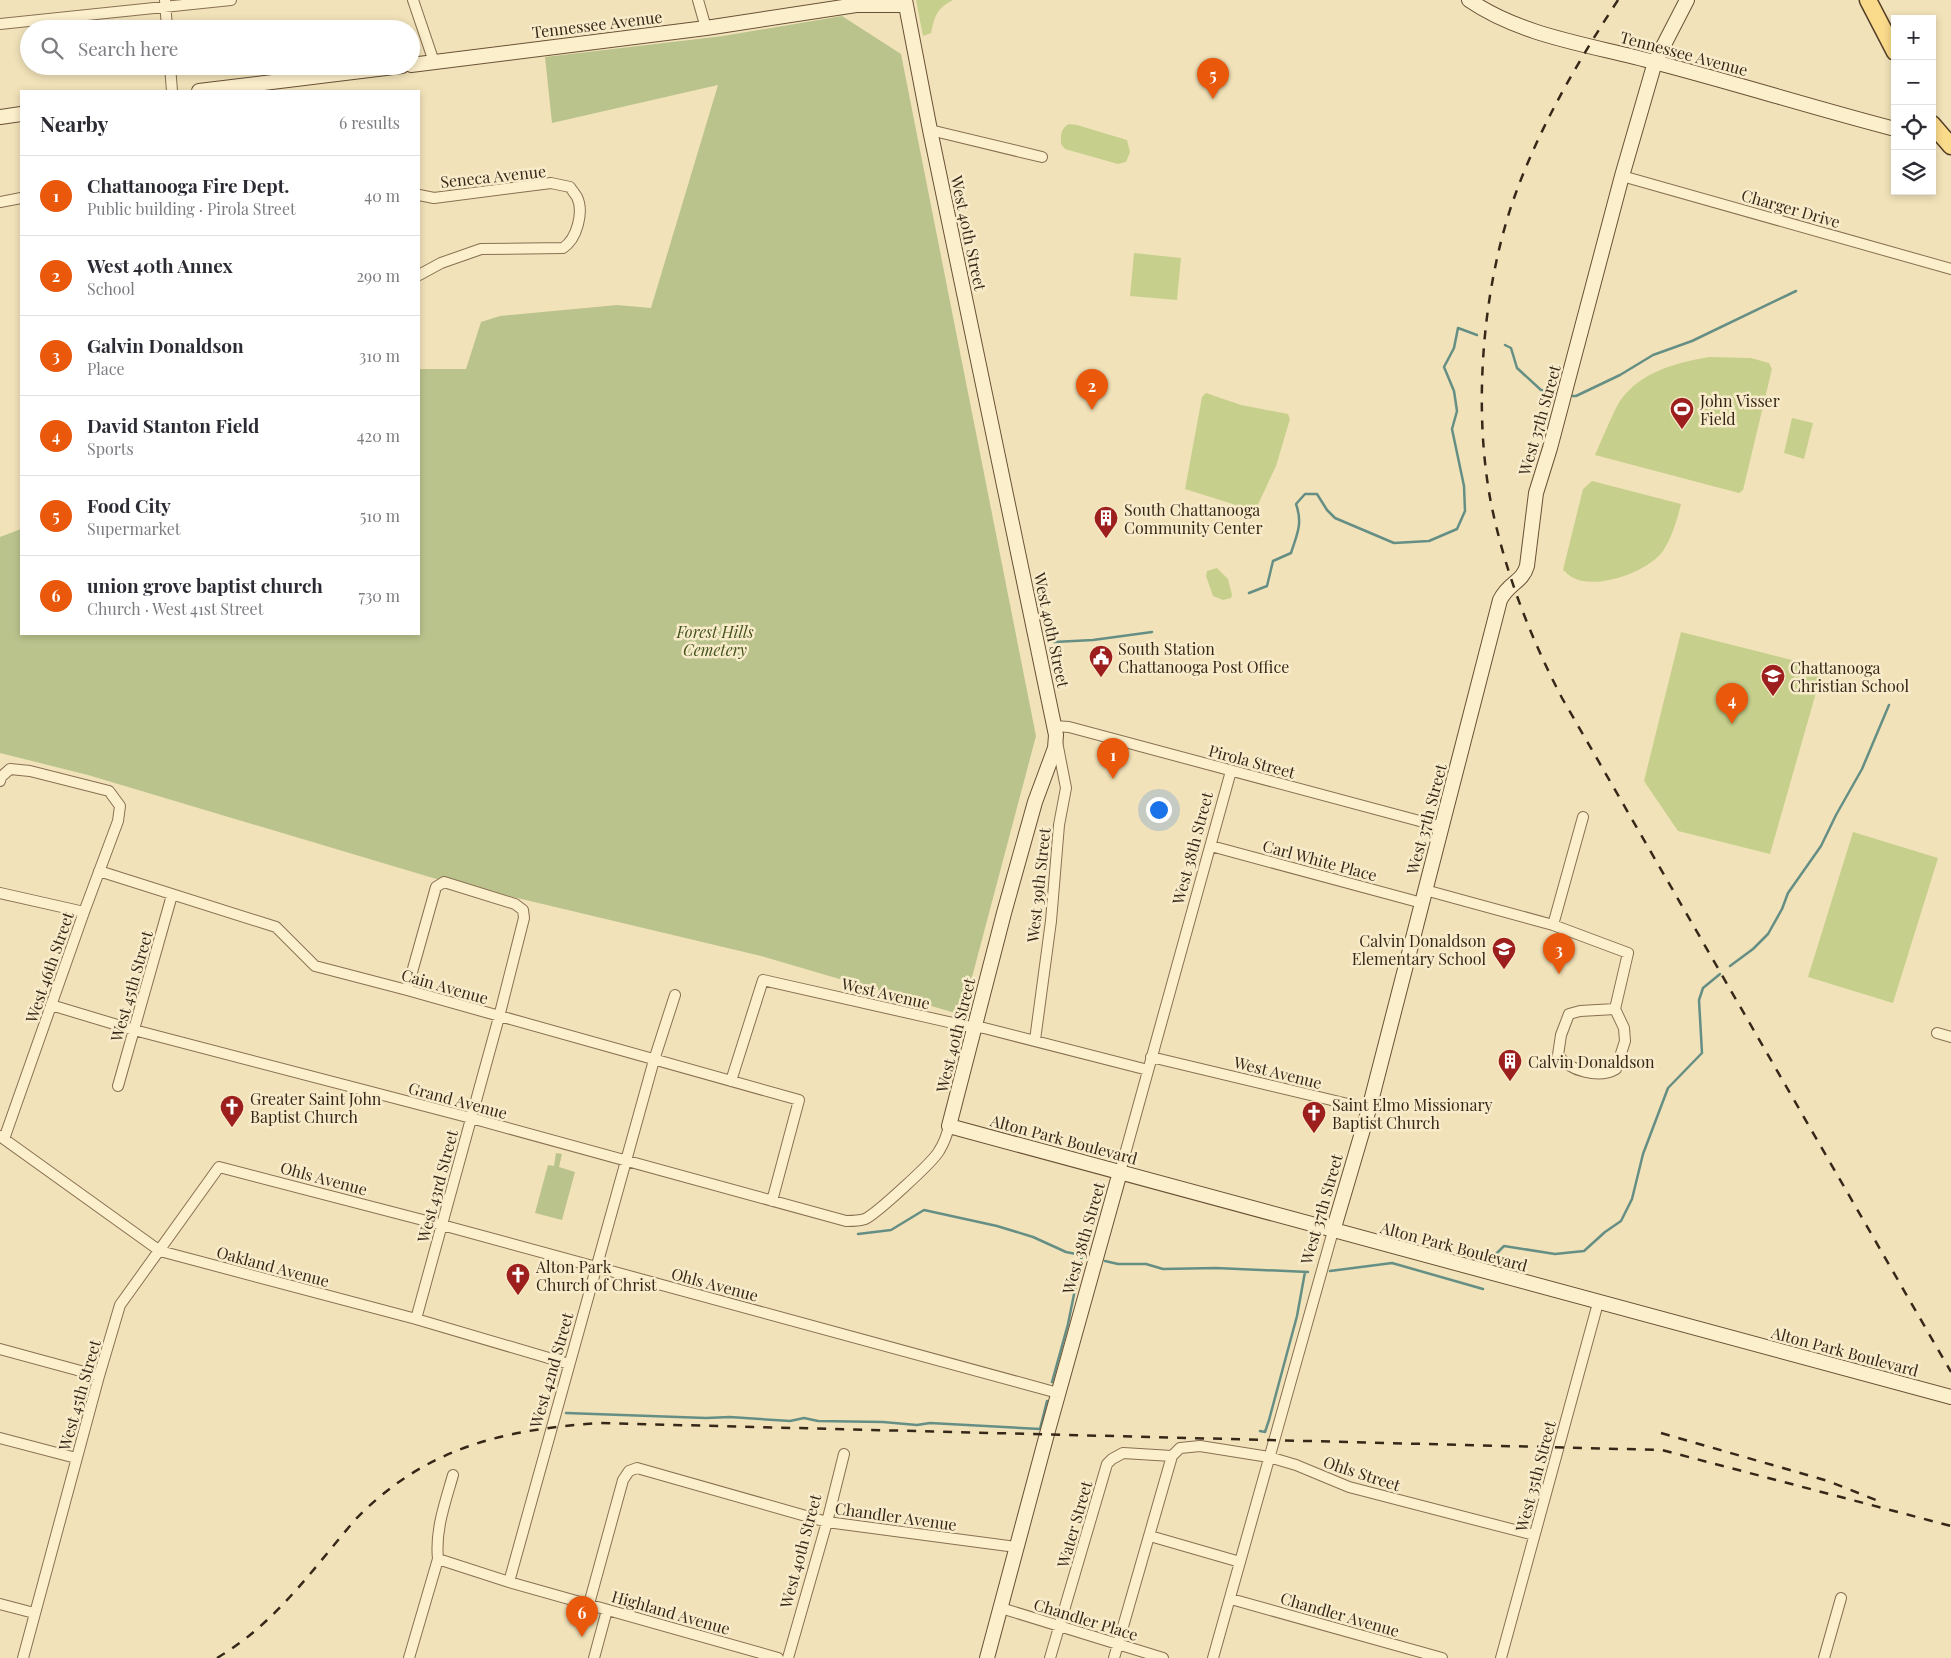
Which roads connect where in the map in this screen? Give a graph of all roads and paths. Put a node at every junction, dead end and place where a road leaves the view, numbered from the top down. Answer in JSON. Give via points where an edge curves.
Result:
{"nodes":[{"id":1,"x":231,"y":0,"type":"edge"},
{"id":2,"x":413,"y":0,"type":"edge"},
{"id":3,"x":698,"y":0,"type":"edge"},
{"id":4,"x":1469,"y":0,"type":"edge"},
{"id":5,"x":1687,"y":0,"type":"edge"},
{"id":6,"x":1868,"y":0,"type":"edge"},
{"id":7,"x":905,"y":2,"type":"edge"},
{"id":8,"x":858,"y":3,"type":"edge"},
{"id":9,"x":165,"y":4,"type":"edge"},
{"id":10,"x":33,"y":20,"type":"edge"},
{"id":11,"x":166,"y":20,"type":"edge"},
{"id":12,"x":420,"y":20,"type":"edge"},
{"id":13,"x":420,"y":21,"type":"edge"},
{"id":14,"x":20,"y":22,"type":"edge"},
{"id":15,"x":0,"y":24,"type":"edge"},
{"id":16,"x":706,"y":28,"type":"junction"},
{"id":17,"x":1891,"y":44,"type":"edge"},
{"id":18,"x":434,"y":62,"type":"junction"},
{"id":19,"x":1654,"y":62,"type":"junction"},
{"id":20,"x":420,"y":64,"type":"edge"},
{"id":21,"x":171,"y":75,"type":"edge"},
{"id":22,"x":329,"y":75,"type":"edge"},
{"id":23,"x":172,"y":90,"type":"edge"},
{"id":24,"x":207,"y":90,"type":"edge"},
{"id":25,"x":20,"y":114,"type":"edge"},
{"id":26,"x":0,"y":117,"type":"edge"},
{"id":27,"x":1891,"y":128,"type":"edge"},
{"id":28,"x":1936,"y":129,"type":"edge"},
{"id":29,"x":930,"y":130,"type":"junction"},
{"id":30,"x":1951,"y":146,"type":"edge"},
{"id":31,"x":1042,"y":157,"type":"dead end"},
{"id":32,"x":1622,"y":176,"type":"junction"},
{"id":33,"x":420,"y":195,"type":"edge"},
{"id":34,"x":20,"y":198,"type":"edge"},
{"id":35,"x":0,"y":202,"type":"edge"},
{"id":36,"x":1951,"y":269,"type":"edge"},
{"id":37,"x":420,"y":274,"type":"edge"},
{"id":38,"x":1055,"y":730,"type":"junction"},
{"id":39,"x":1231,"y":771,"type":"junction"},
{"id":40,"x":0,"y":781,"type":"edge"},
{"id":41,"x":1583,"y":817,"type":"dead end"},
{"id":42,"x":1442,"y":827,"type":"junction"},
{"id":43,"x":1211,"y":846,"type":"junction"},
{"id":44,"x":98,"y":871,"type":"junction"},
{"id":45,"x":0,"y":893,"type":"edge"},
{"id":46,"x":172,"y":895,"type":"junction"},
{"id":47,"x":1423,"y":896,"type":"junction"},
{"id":48,"x":84,"y":912,"type":"junction"},
{"id":49,"x":1553,"y":925,"type":"junction"},
{"id":50,"x":407,"y":990,"type":"junction"},
{"id":51,"x":675,"y":995,"type":"dead end"},
{"id":52,"x":51,"y":1005,"type":"junction"},
{"id":53,"x":1615,"y":1009,"type":"junction"},
{"id":54,"x":499,"y":1017,"type":"junction"},
{"id":55,"x":975,"y":1027,"type":"junction"},
{"id":56,"x":134,"y":1030,"type":"junction"},
{"id":57,"x":1937,"y":1033,"type":"dead end"},
{"id":58,"x":1951,"y":1038,"type":"edge"},
{"id":59,"x":1035,"y":1040,"type":"junction"},
{"id":60,"x":1151,"y":1057,"type":"junction"},
{"id":61,"x":654,"y":1060,"type":"junction"},
{"id":62,"x":1148,"y":1070,"type":"junction"},
{"id":63,"x":731,"y":1081,"type":"junction"},
{"id":64,"x":118,"y":1086,"type":"dead end"},
{"id":65,"x":1369,"y":1109,"type":"junction"},
{"id":66,"x":472,"y":1118,"type":"junction"},
{"id":67,"x":949,"y":1126,"type":"junction"},
{"id":68,"x":2,"y":1137,"type":"edge"},
{"id":69,"x":626,"y":1162,"type":"junction"},
{"id":70,"x":219,"y":1167,"type":"joint"},
{"id":71,"x":1120,"y":1172,"type":"junction"},
{"id":72,"x":772,"y":1201,"type":"junction"},
{"id":73,"x":857,"y":1221,"type":"joint"},
{"id":74,"x":442,"y":1224,"type":"junction"},
{"id":75,"x":1333,"y":1231,"type":"junction"},
{"id":76,"x":160,"y":1251,"type":"junction"},
{"id":77,"x":596,"y":1268,"type":"junction"},
{"id":78,"x":1598,"y":1303,"type":"junction"},
{"id":79,"x":416,"y":1319,"type":"junction"},
{"id":80,"x":0,"y":1349,"type":"edge"},
{"id":81,"x":569,"y":1364,"type":"junction"},
{"id":82,"x":99,"y":1376,"type":"junction"},
{"id":83,"x":1058,"y":1393,"type":"junction"},
{"id":84,"x":1951,"y":1397,"type":"edge"},
{"id":85,"x":0,"y":1438,"type":"edge"},
{"id":86,"x":844,"y":1454,"type":"dead end"},
{"id":87,"x":1172,"y":1456,"type":"junction"},
{"id":88,"x":1269,"y":1457,"type":"junction"},
{"id":89,"x":76,"y":1458,"type":"junction"},
{"id":90,"x":453,"y":1475,"type":"dead end"},
{"id":91,"x":827,"y":1522,"type":"junction"},
{"id":92,"x":1534,"y":1535,"type":"junction"},
{"id":93,"x":1150,"y":1536,"type":"junction"},
{"id":94,"x":1016,"y":1547,"type":"junction"},
{"id":95,"x":438,"y":1559,"type":"junction"},
{"id":96,"x":1240,"y":1562,"type":"junction"},
{"id":97,"x":509,"y":1582,"type":"junction"},
{"id":98,"x":1841,"y":1598,"type":"dead end"},
{"id":99,"x":1231,"y":1599,"type":"junction"},
{"id":100,"x":0,"y":1604,"type":"edge"},
{"id":101,"x":589,"y":1604,"type":"junction"},
{"id":102,"x":1001,"y":1608,"type":"junction"},
{"id":103,"x":607,"y":1610,"type":"junction"},
{"id":104,"x":34,"y":1614,"type":"junction"},
{"id":105,"x":1060,"y":1626,"type":"junction"},
{"id":106,"x":1119,"y":1644,"type":"junction"},
{"id":107,"x":23,"y":1658,"type":"edge"},
{"id":108,"x":409,"y":1658,"type":"edge"},
{"id":109,"x":594,"y":1658,"type":"edge"},
{"id":110,"x":778,"y":1658,"type":"edge"},
{"id":111,"x":788,"y":1658,"type":"edge"},
{"id":112,"x":986,"y":1658,"type":"edge"},
{"id":113,"x":1050,"y":1658,"type":"edge"},
{"id":114,"x":1114,"y":1658,"type":"edge"},
{"id":115,"x":1163,"y":1658,"type":"edge"},
{"id":116,"x":1213,"y":1658,"type":"edge"},
{"id":117,"x":1442,"y":1658,"type":"edge"},
{"id":118,"x":1501,"y":1658,"type":"edge"},
{"id":119,"x":1824,"y":1658,"type":"edge"}],
"edges":[{"from":1,"to":9,"type":"street"},
{"from":2,"to":12,"type":"street"},
{"from":3,"to":16,"type":"street"},
{"from":4,"to":19,"type":"main road","name":"Tennessee Avenue","via":[[1520,27]]},
{"from":5,"to":19,"type":"main road","name":"West 37th Street"},
{"from":6,"to":17,"type":"main road"},
{"from":7,"to":8,"type":"main road","name":"Tennessee Avenue"},
{"from":7,"to":29,"type":"main road","name":"West 40th Street"},
{"from":8,"to":16,"type":"main road","name":"Tennessee Avenue"},
{"from":9,"to":10,"type":"street"},
{"from":9,"to":11,"type":"street"},
{"from":13,"to":18,"type":"street"},
{"from":14,"to":15,"type":"street"},
{"from":16,"to":18,"type":"main road","name":"Tennessee Avenue"},
{"from":18,"to":20,"type":"main road","name":"Tennessee Avenue"},
{"from":19,"to":27,"type":"main road","name":"Tennessee Avenue"},
{"from":19,"to":32,"type":"main road","name":"West 37th Street"},
{"from":21,"to":23,"type":"street"},
{"from":22,"to":24,"type":"main road"},
{"from":25,"to":26,"type":"main road"},
{"from":28,"to":30,"type":"main road"},
{"from":29,"to":31,"type":"street"},
{"from":29,"to":38,"type":"main road","name":"West 40th Street"},
{"from":32,"to":36,"type":"street","name":"Charger Drive"},
{"from":32,"to":42,"type":"main road","name":"West 37th Street","via":[[1536,493],[1527,566],[1524,576],[1505,590],[1500,600]]},
{"from":33,"to":37,"type":"street","name":"Seneca Avenue","via":[[434,198],[551,183],[570,187],[578,198],[580,210],[573,238],[563,248],[481,249]]},
{"from":34,"to":35,"type":"street"},
{"from":38,"to":39,"type":"street","name":"Pirola Street","via":[[1069,727]]},
{"from":38,"to":55,"type":"main road","name":"West 40th Street","via":[[1055,748],[1035,802]]},
{"from":38,"to":59,"type":"street","name":"West 39th Street","via":[[1066,788]]},
{"from":39,"to":42,"type":"street","name":"Pirola Street"},
{"from":39,"to":43,"type":"street","name":"West 38th Street"},
{"from":40,"to":44,"type":"street","name":"West 46th Street","via":[[0,777],[10,769],[108,791],[120,806],[118,821]]},
{"from":41,"to":49,"type":"street"},
{"from":42,"to":47,"type":"main road","name":"West 37th Street"},
{"from":43,"to":47,"type":"street","name":"Carl White Place"},
{"from":43,"to":60,"type":"street","name":"West 38th Street"},
{"from":44,"to":46,"type":"street","name":"Cain Avenue"},
{"from":44,"to":48,"type":"street","name":"West 46th Street"},
{"from":45,"to":48,"type":"street"},
{"from":46,"to":50,"type":"street","name":"Cain Avenue","via":[[276,927],[314,966]]},
{"from":46,"to":56,"type":"street","name":"West 45th Street"},
{"from":47,"to":49,"type":"street","name":"Carl White Place"},
{"from":47,"to":65,"type":"main road","name":"West 37th Street"},
{"from":48,"to":52,"type":"street","name":"West 46th Street"},
{"from":49,"to":53,"type":"street","name":"Carl White Place","via":[[1628,952]]},
{"from":50,"to":54,"type":"street","name":"Cain Avenue"},
{"from":50,"to":54,"type":"street","name":"West 43rd Street","via":[[436,887],[444,882],[515,904],[522,910],[524,918]]},
{"from":51,"to":61,"type":"street","name":"West 42nd Street"},
{"from":52,"to":56,"type":"street","name":"Grand Avenue"},
{"from":52,"to":68,"type":"street","name":"West 46th Street"},
{"from":53,"to":53,"type":"street","via":[[1569,1014],[1558,1055],[1564,1064],[1607,1074],[1616,1069],[1625,1041],[1624,1028]]},
{"from":54,"to":61,"type":"street","name":"Cain Avenue"},
{"from":54,"to":66,"type":"street","name":"West 43rd Street"},
{"from":55,"to":59,"type":"street","name":"West Avenue"},
{"from":55,"to":63,"type":"street","name":"West Avenue","via":[[763,980]]},
{"from":55,"to":67,"type":"main road","name":"West 40th Street"},
{"from":56,"to":64,"type":"street","name":"West 45th Street"},
{"from":56,"to":66,"type":"street","name":"Grand Avenue"},
{"from":57,"to":58,"type":"street"},
{"from":59,"to":62,"type":"street","name":"West Avenue"},
{"from":60,"to":62,"type":"street","name":"West 38th Street"},
{"from":60,"to":65,"type":"street","name":"West Avenue"},
{"from":61,"to":63,"type":"street","name":"Cain Avenue"},
{"from":61,"to":69,"type":"street","name":"West 42nd Street"},
{"from":62,"to":71,"type":"street","name":"West 38th Street"},
{"from":63,"to":72,"type":"street","name":"Cain Avenue","via":[[799,1100]]},
{"from":65,"to":75,"type":"main road","name":"West 37th Street"},
{"from":66,"to":69,"type":"street","name":"Grand Avenue"},
{"from":66,"to":74,"type":"street","name":"West 43rd Street"},
{"from":67,"to":71,"type":"main road","name":"Alton Park Boulevard"},
{"from":67,"to":73,"type":"street","name":"West 40th Street","via":[[938,1153],[926,1166],[873,1214]]},
{"from":68,"to":76,"type":"street","name":"Oakland Avenue"},
{"from":69,"to":72,"type":"street","name":"Grand Avenue"},
{"from":69,"to":77,"type":"street","name":"West 42nd Street"},
{"from":70,"to":74,"type":"street","name":"Ohls Avenue"},
{"from":70,"to":76,"type":"street","name":"West 45th Street"},
{"from":71,"to":75,"type":"main road","name":"Alton Park Boulevard"},
{"from":71,"to":83,"type":"main road","name":"West 38th Street"},
{"from":72,"to":73,"type":"street","name":"Grand Avenue","via":[[846,1221]]},
{"from":74,"to":77,"type":"street","name":"Ohls Avenue"},
{"from":74,"to":79,"type":"street","name":"West 43rd Street"},
{"from":75,"to":78,"type":"main road","name":"Alton Park Boulevard"},
{"from":75,"to":88,"type":"street","name":"West 37th Street"},
{"from":76,"to":79,"type":"street","name":"Oakland Avenue"},
{"from":76,"to":82,"type":"street","name":"West 45th Street","via":[[120,1305]]},
{"from":77,"to":81,"type":"street","name":"West 42nd Street"},
{"from":77,"to":83,"type":"street","name":"Ohls Avenue"},
{"from":78,"to":84,"type":"main road","name":"Alton Park Boulevard"},
{"from":78,"to":92,"type":"street","name":"West 35th Street"},
{"from":79,"to":81,"type":"street","name":"Oakland Avenue"},
{"from":80,"to":82,"type":"street"},
{"from":81,"to":97,"type":"street","name":"West 42nd Street"},
{"from":82,"to":89,"type":"street","name":"West 45th Street"},
{"from":83,"to":94,"type":"main road","name":"West 38th Street"},
{"from":85,"to":89,"type":"street"},
{"from":86,"to":91,"type":"street","name":"West 40th Street"},
{"from":87,"to":88,"type":"street","name":"Ohls Street","via":[[1180,1448],[1200,1446]]},
{"from":87,"to":93,"type":"street"},
{"from":87,"to":105,"type":"street","name":"Water Street","via":[[1123,1453],[1107,1464]]},
{"from":88,"to":92,"type":"street","name":"Ohls Street","via":[[1349,1487]]},
{"from":88,"to":96,"type":"street","name":"West 37th Street"},
{"from":89,"to":104,"type":"street","name":"West 45th Street"},
{"from":90,"to":95,"type":"street","via":[[439,1526]]},
{"from":91,"to":94,"type":"street","name":"Chandler Avenue"},
{"from":91,"to":101,"type":"street","name":"Chandler Avenue","via":[[637,1468],[629,1471],[623,1480]]},
{"from":91,"to":111,"type":"street","name":"West 40th Street"},
{"from":92,"to":118,"type":"street","name":"West 35th Street"},
{"from":93,"to":96,"type":"street"},
{"from":93,"to":106,"type":"street"},
{"from":94,"to":102,"type":"main road","name":"West 38th Street"},
{"from":95,"to":97,"type":"street","name":"Highland Avenue"},
{"from":95,"to":108,"type":"street"},
{"from":96,"to":99,"type":"street","name":"West 37th Street"},
{"from":97,"to":101,"type":"street","name":"Highland Avenue"},
{"from":98,"to":119,"type":"street"},
{"from":99,"to":116,"type":"street","name":"West 37th Street"},
{"from":99,"to":117,"type":"street","name":"Chandler Avenue"},
{"from":100,"to":104,"type":"street"},
{"from":101,"to":103,"type":"street","name":"Highland Avenue"},
{"from":102,"to":105,"type":"street","name":"Chandler Place"},
{"from":102,"to":112,"type":"main road","name":"West 38th Street"},
{"from":103,"to":109,"type":"street"},
{"from":103,"to":110,"type":"street","name":"Highland Avenue"},
{"from":104,"to":107,"type":"street","name":"West 45th Street"},
{"from":105,"to":106,"type":"street","name":"Chandler Place"},
{"from":105,"to":113,"type":"street","name":"Water Street"},
{"from":106,"to":114,"type":"street"},
{"from":106,"to":115,"type":"street","name":"Chandler Place"}]}
